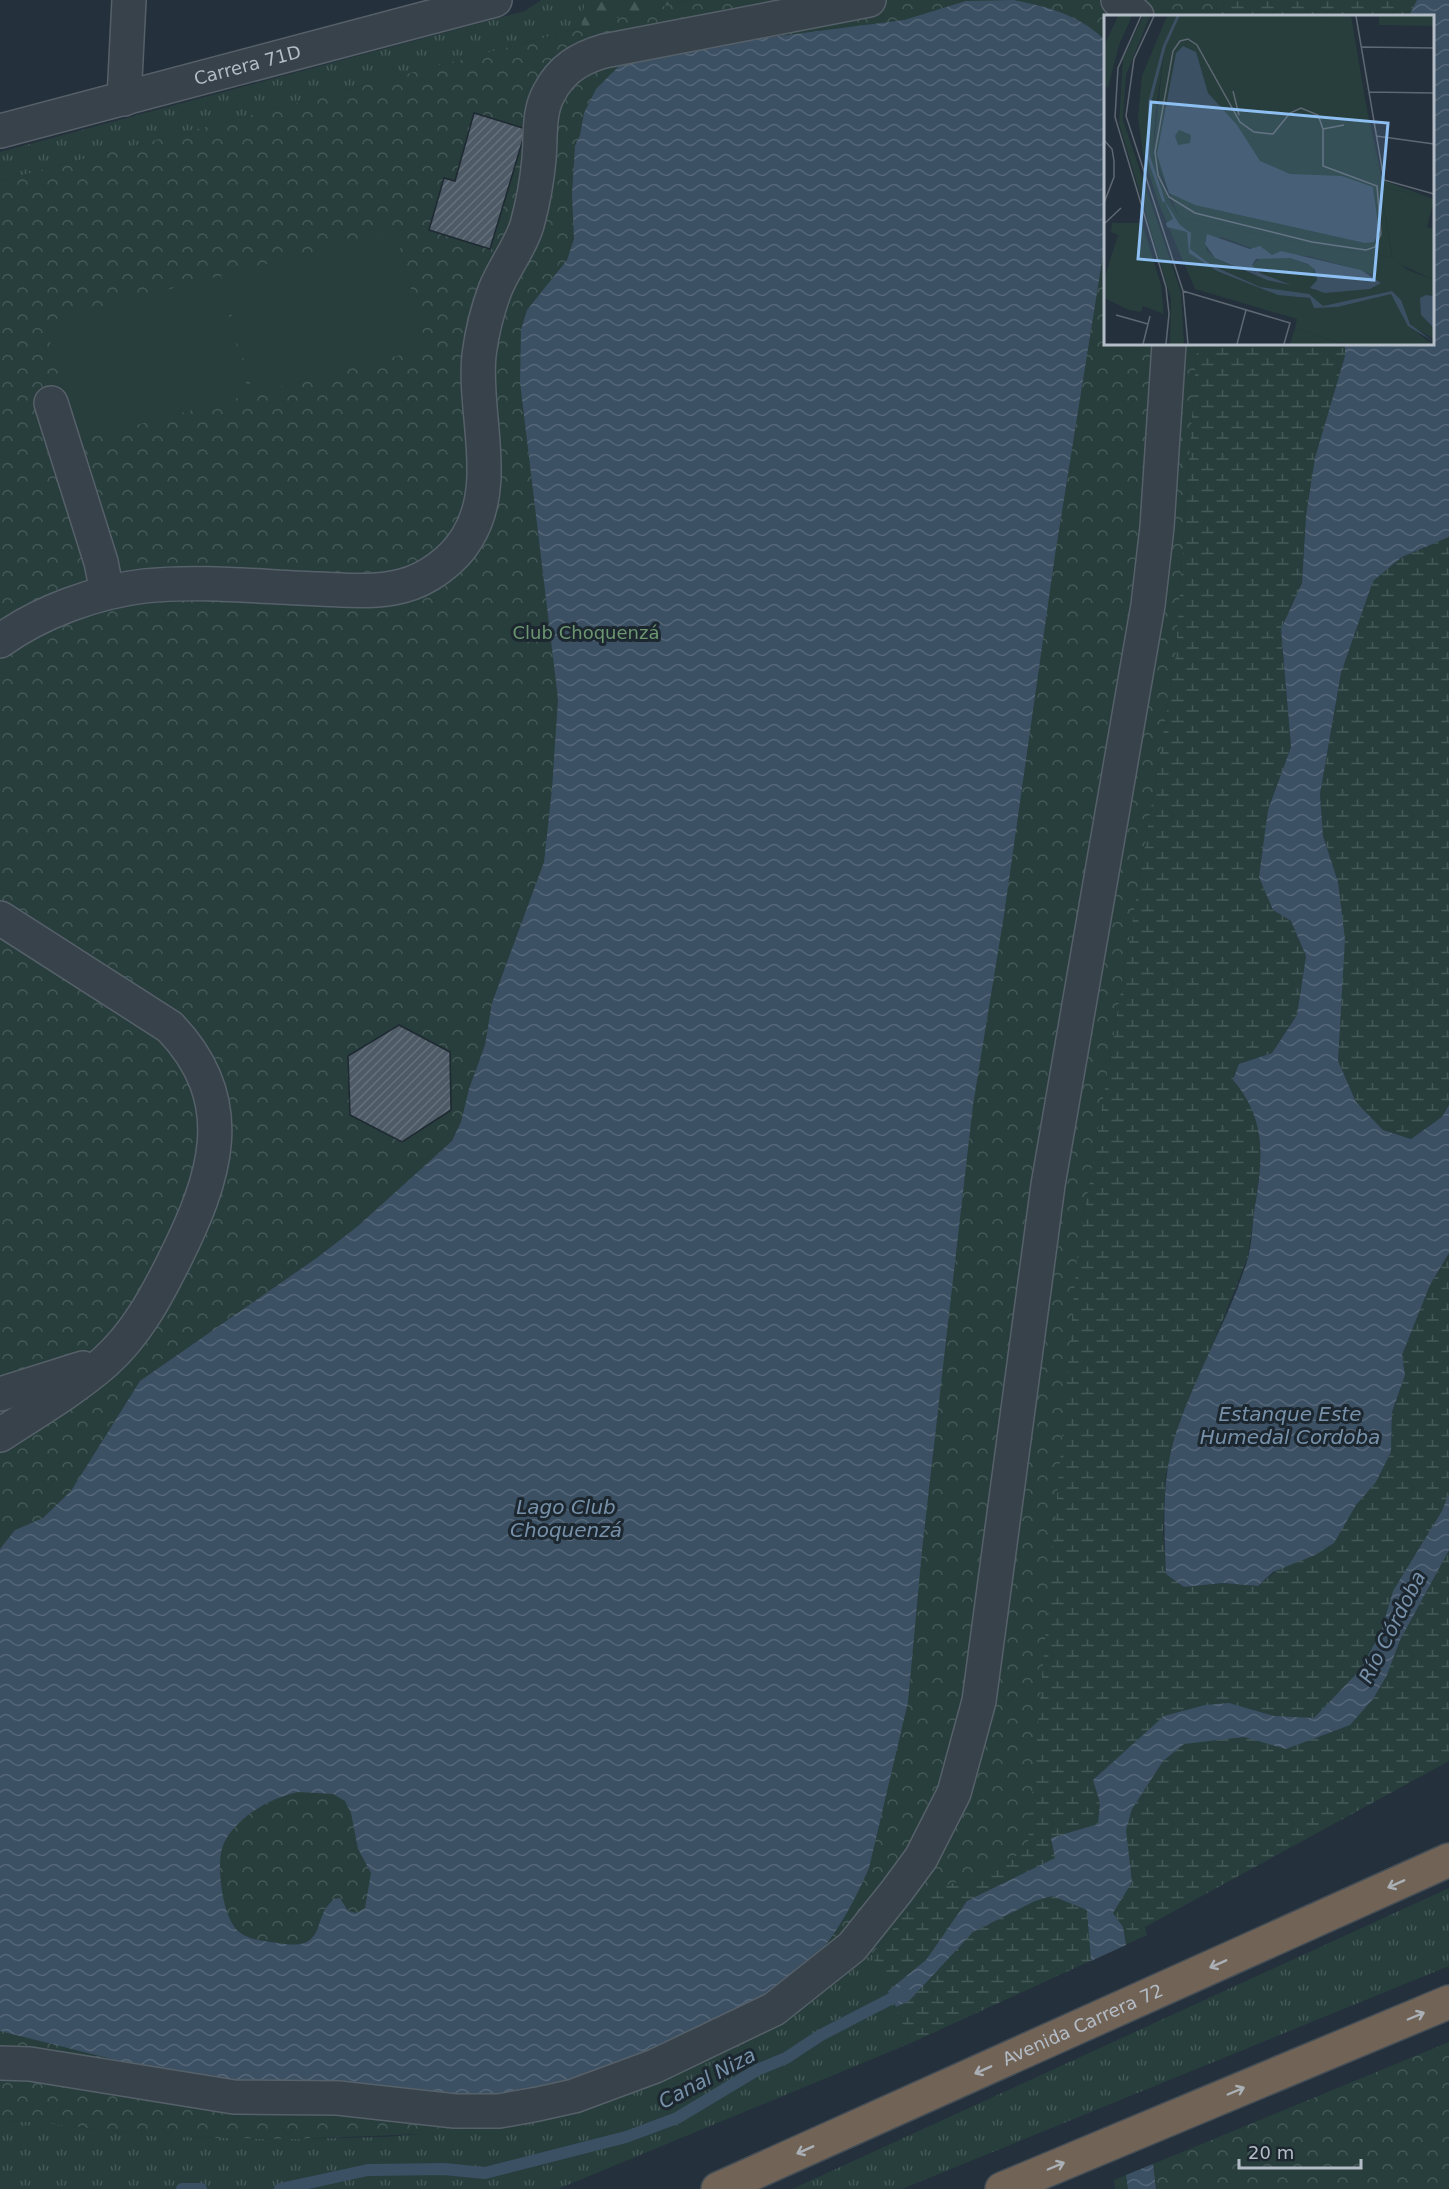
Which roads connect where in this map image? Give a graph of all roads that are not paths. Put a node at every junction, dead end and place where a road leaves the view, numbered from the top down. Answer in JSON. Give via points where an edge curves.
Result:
{"nodes":[{"id":1,"x":129,"y":0,"type":"edge"},
{"id":2,"x":495,"y":0,"type":"edge"},
{"id":3,"x":869,"y":0,"type":"edge"},
{"id":4,"x":1118,"y":0,"type":"edge"},
{"id":5,"x":1136,"y":15,"type":"edge"},
{"id":6,"x":124,"y":99,"type":"junction"},
{"id":7,"x":0,"y":130,"type":"edge"},
{"id":8,"x":1169,"y":345,"type":"edge"},
{"id":9,"x":51,"y":403,"type":"dead end"},
{"id":10,"x":107,"y":592,"type":"junction"},
{"id":11,"x":0,"y":641,"type":"edge"},
{"id":12,"x":0,"y":918,"type":"edge"},
{"id":13,"x":105,"y":1362,"type":"junction"},
{"id":14,"x":0,"y":1394,"type":"edge"},
{"id":15,"x":0,"y":1436,"type":"edge"},
{"id":16,"x":1449,"y":1860,"type":"edge"},
{"id":17,"x":1449,"y":2002,"type":"edge"},
{"id":18,"x":0,"y":2062,"type":"edge"},
{"id":19,"x":718,"y":2189,"type":"edge"},
{"id":20,"x":1002,"y":2189,"type":"edge"}],
"edges":[{"from":1,"to":6,"type":"street"},
{"from":2,"to":6,"type":"street","name":"Carrera 71D"},
{"from":3,"to":10,"type":"street","via":[[604,51],[585,56],[557,80],[542,114],[537,182],[526,225],[484,322],[479,357],[481,499],[467,538],[446,563],[402,586],[368,590],[184,585]]},
{"from":4,"to":5,"type":"street"},
{"from":6,"to":7,"type":"street","name":"Carrera 71D"},
{"from":8,"to":18,"type":"street","via":[[1148,605],[1048,1185],[980,1701],[954,1793],[921,1858],[852,1947],[774,2009],[614,2083],[538,2104],[455,2111],[338,2098],[234,2097],[42,2065]]},
{"from":9,"to":10,"type":"street"},
{"from":10,"to":11,"type":"street","via":[[68,606]]},
{"from":12,"to":13,"type":"street","via":[[170,1027],[188,1045],[210,1091],[216,1143],[211,1171],[191,1227],[150,1309]]},
{"from":13,"to":14,"type":"street"},
{"from":13,"to":15,"type":"street"},
{"from":16,"to":19,"type":"highway","name":"Avenida Carrera 72","one_way":true},
{"from":20,"to":17,"type":"highway","one_way":true}]}
